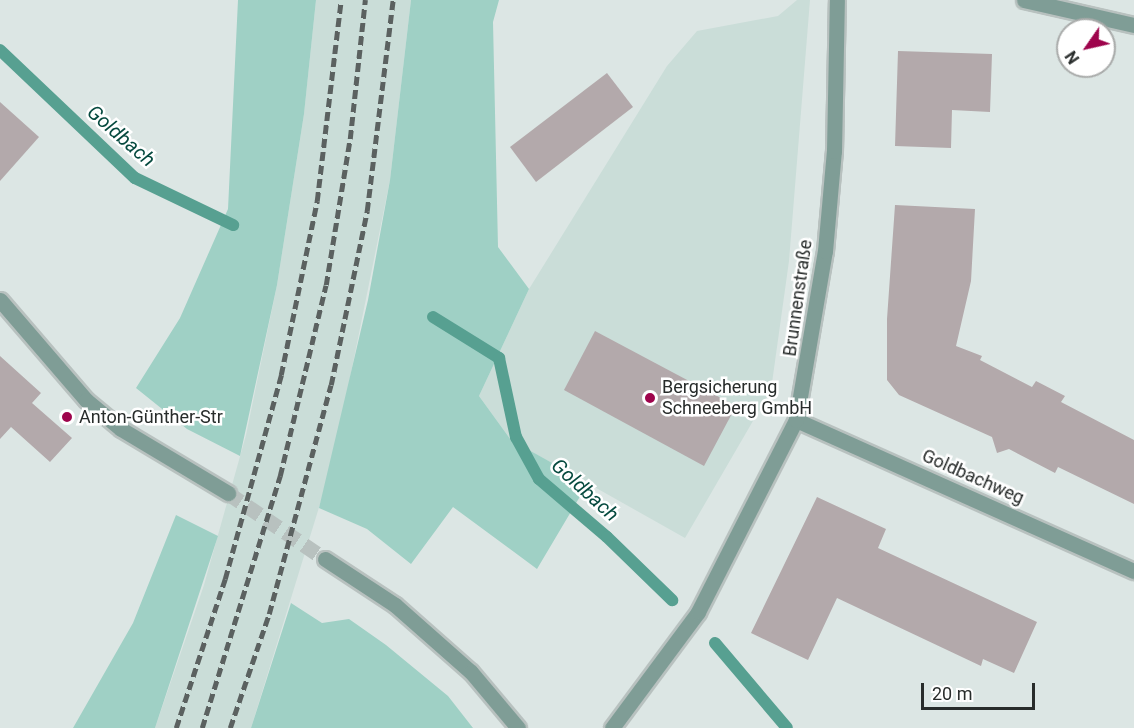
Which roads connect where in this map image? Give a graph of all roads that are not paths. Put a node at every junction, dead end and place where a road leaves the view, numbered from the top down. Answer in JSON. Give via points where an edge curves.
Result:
{"nodes":[{"id":1,"x":837,"y":0,"type":"edge"},
{"id":2,"x":1024,"y":0,"type":"edge"},
{"id":3,"x":1134,"y":25,"type":"edge"},
{"id":4,"x":0,"y":301,"type":"edge"},
{"id":5,"x":796,"y":420,"type":"junction"},
{"id":6,"x":228,"y":493,"type":"tunnel mouth"},
{"id":7,"x":325,"y":559,"type":"tunnel mouth"},
{"id":8,"x":1134,"y":571,"type":"edge"},
{"id":9,"x":518,"y":728,"type":"edge"},
{"id":10,"x":612,"y":728,"type":"edge"}],
"edges":[{"from":1,"to":5,"type":"street","name":"Brunnenstraße","via":[[834,151],[825,251]]},
{"from":2,"to":3,"type":"street"},
{"from":4,"to":6,"type":"street","via":[[86,400],[121,429]]},
{"from":5,"to":8,"type":"street","name":"Goldbachweg"},
{"from":5,"to":10,"type":"street","name":"Brunnenstraße","via":[[698,612]]},
{"from":7,"to":9,"type":"street","via":[[395,604],[471,672]]}]}
